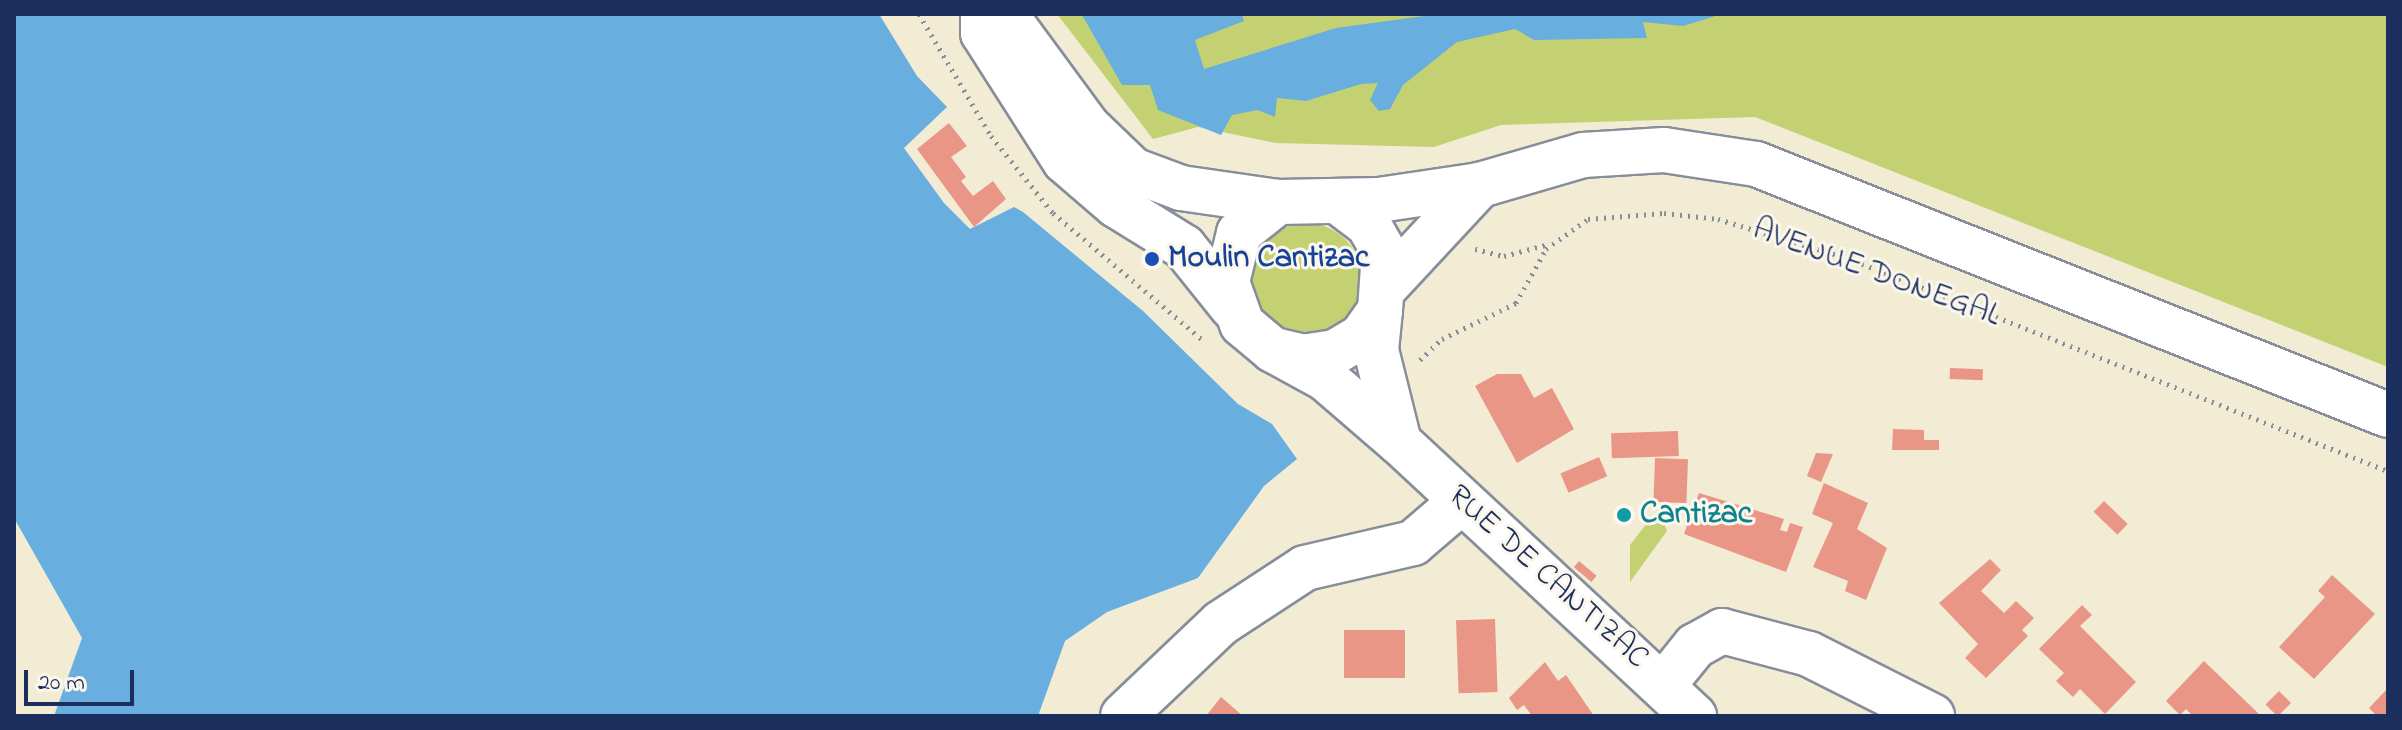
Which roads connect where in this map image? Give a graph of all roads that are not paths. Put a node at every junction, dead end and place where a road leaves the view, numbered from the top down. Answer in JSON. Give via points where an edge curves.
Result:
{"nodes":[{"id":1,"x":983,"y":14,"type":"edge"},
{"id":2,"x":1005,"y":14,"type":"edge"},
{"id":3,"x":1480,"y":185,"type":"junction"},
{"id":4,"x":1278,"y":202,"type":"junction"},
{"id":5,"x":1341,"y":204,"type":"junction"},
{"id":6,"x":1384,"y":298,"type":"junction"},
{"id":7,"x":1232,"y":307,"type":"junction"},
{"id":8,"x":1273,"y":350,"type":"junction"},
{"id":9,"x":2388,"y":415,"type":"edge"},
{"id":10,"x":1399,"y":442,"type":"junction"},
{"id":11,"x":1461,"y":502,"type":"junction"},
{"id":12,"x":1665,"y":683,"type":"junction"},
{"id":13,"x":1123,"y":716,"type":"edge"},
{"id":14,"x":1694,"y":716,"type":"edge"},
{"id":15,"x":1932,"y":716,"type":"edge"}],
"edges":[{"from":1,"to":7,"type":"main road","via":[[983,33],[1065,161],[1116,205],[1184,247]]},
{"from":2,"to":4,"type":"main road","via":[[1088,127],[1133,170],[1181,188]]},
{"from":3,"to":5,"type":"main road","name":"AVENUE DONEGAL"},
{"from":3,"to":6,"type":"main road"},
{"from":3,"to":9,"type":"main road","name":"AVENUE DONEGAL","via":[[1583,155],[1664,150],[1756,164]]},
{"from":4,"to":5,"type":"main road","via":[[1310,197]]},
{"from":4,"to":7,"type":"main road","via":[[1239,233],[1229,257]]},
{"from":5,"to":6,"type":"main road","via":[[1368,224],[1384,252]]},
{"from":6,"to":8,"type":"main road","via":[[1362,336],[1335,352],[1304,357]]},
{"from":6,"to":10,"type":"main road","via":[[1376,350]]},
{"from":7,"to":8,"type":"main road"},
{"from":8,"to":10,"type":"main road","name":"RUE DE CANTIZAC","via":[[1326,379]]},
{"from":10,"to":11,"type":"main road","name":"RUE DE CANTIZAC"},
{"from":11,"to":12,"type":"main road","name":"RUE DE CANTIZAC"},
{"from":11,"to":13,"type":"main road","via":[[1413,543],[1305,568],[1221,623]]},
{"from":12,"to":14,"type":"main road","name":"RUE DE CANTIZAC"},
{"from":12,"to":15,"type":"main road","via":[[1695,646],[1722,631],[1809,654]]}]}
